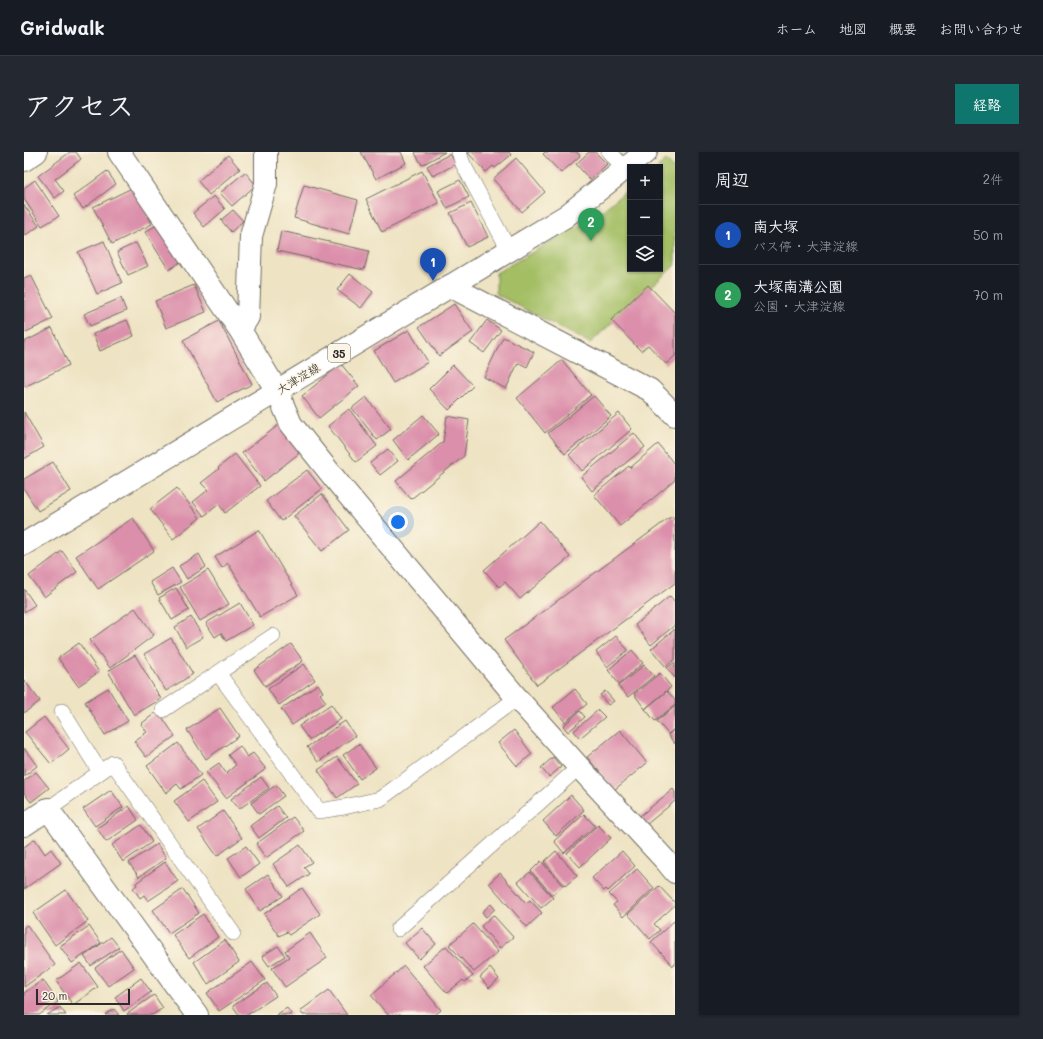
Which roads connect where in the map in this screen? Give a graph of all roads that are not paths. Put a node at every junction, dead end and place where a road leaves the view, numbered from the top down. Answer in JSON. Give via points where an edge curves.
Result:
{"nodes":[{"id":1,"x":36,"y":152,"type":"edge"},
{"id":2,"x":119,"y":152,"type":"edge"},
{"id":3,"x":266,"y":152,"type":"edge"},
{"id":4,"x":459,"y":152,"type":"edge"},
{"id":5,"x":609,"y":152,"type":"edge"},
{"id":6,"x":646,"y":152,"type":"edge"},
{"id":7,"x":24,"y":160,"type":"edge"},
{"id":8,"x":625,"y":168,"type":"junction"},
{"id":9,"x":509,"y":250,"type":"junction"},
{"id":10,"x":450,"y":286,"type":"junction"},
{"id":11,"x":240,"y":330,"type":"junction"},
{"id":12,"x":277,"y":391,"type":"junction"},
{"id":13,"x":675,"y":415,"type":"edge"},
{"id":14,"x":24,"y":544,"type":"edge"},
{"id":15,"x":273,"y":636,"type":"dead end"},
{"id":16,"x":218,"y":673,"type":"junction"},
{"id":17,"x":517,"y":698,"type":"junction"},
{"id":18,"x":163,"y":710,"type":"dead end"},
{"id":19,"x":62,"y":711,"type":"dead end"},
{"id":20,"x":579,"y":767,"type":"junction"},
{"id":21,"x":100,"y":772,"type":"junction"},
{"id":22,"x":48,"y":808,"type":"junction"},
{"id":23,"x":24,"y":825,"type":"edge"},
{"id":24,"x":672,"y":862,"type":"edge"},
{"id":25,"x":398,"y":929,"type":"dead end"},
{"id":26,"x":233,"y":933,"type":"dead end"},
{"id":27,"x":197,"y":1015,"type":"edge"}],
"edges":[{"from":1,"to":7,"type":"street"},
{"from":2,"to":11,"type":"street"},
{"from":3,"to":11,"type":"street","via":[[266,184],[251,236],[248,317]]},
{"from":4,"to":9,"type":"lane"},
{"from":5,"to":8,"type":"lane"},
{"from":6,"to":8,"type":"street","name":"大津淀線","number":"35"},
{"from":8,"to":9,"type":"street","name":"大津淀線","number":"35","via":[[566,216]]},
{"from":9,"to":10,"type":"street","name":"大津淀線","number":"35"},
{"from":10,"to":12,"type":"street","name":"大津淀線","number":"35"},
{"from":10,"to":13,"type":"street","via":[[650,390]]},
{"from":11,"to":12,"type":"street"},
{"from":12,"to":14,"type":"street","name":"大津淀線","number":"35"},
{"from":12,"to":17,"type":"street","via":[[291,424]]},
{"from":15,"to":16,"type":"lane"},
{"from":16,"to":17,"type":"lane","via":[[319,811],[380,799]]},
{"from":16,"to":18,"type":"lane"},
{"from":17,"to":20,"type":"street"},
{"from":19,"to":21,"type":"lane"},
{"from":20,"to":24,"type":"street"},
{"from":20,"to":25,"type":"lane"},
{"from":21,"to":22,"type":"lane"},
{"from":21,"to":26,"type":"lane","via":[[113,763]]},
{"from":22,"to":23,"type":"street"},
{"from":22,"to":27,"type":"street"}]}
